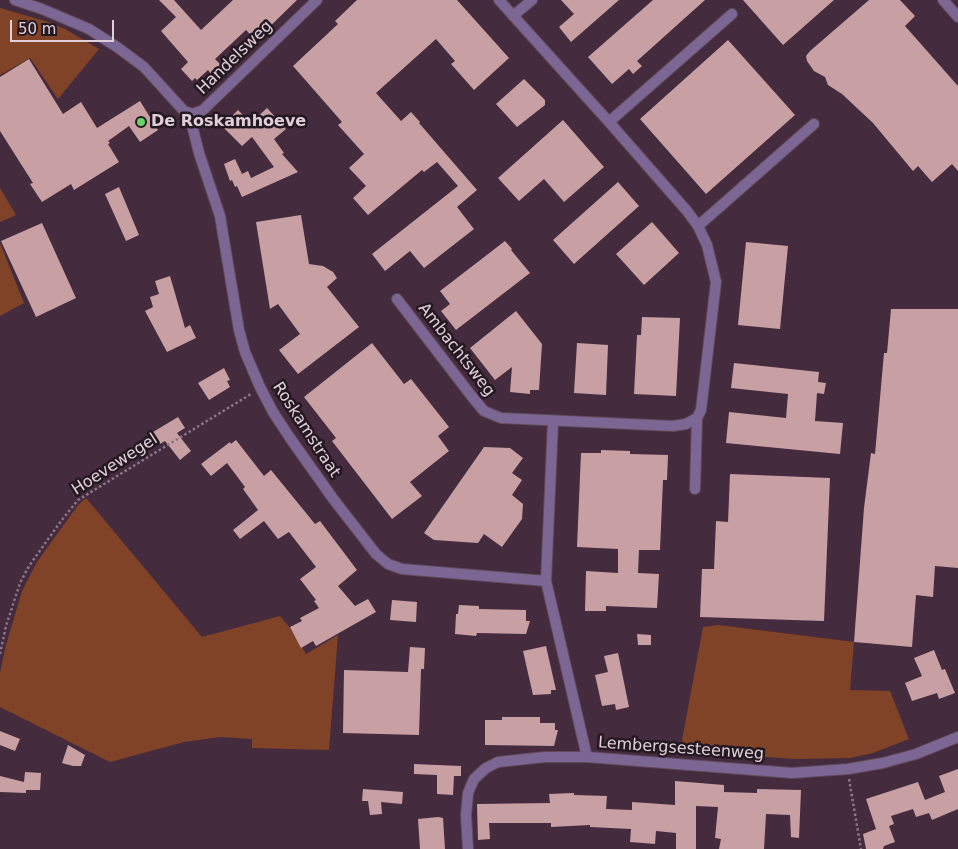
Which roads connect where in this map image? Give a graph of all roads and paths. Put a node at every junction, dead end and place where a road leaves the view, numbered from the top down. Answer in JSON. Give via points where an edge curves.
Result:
{"nodes":[{"id":1,"x":15,"y":0,"type":"edge"},
{"id":2,"x":317,"y":0,"type":"edge"},
{"id":3,"x":499,"y":0,"type":"edge"},
{"id":4,"x":532,"y":0,"type":"edge"},
{"id":5,"x":944,"y":0,"type":"edge"},
{"id":6,"x":732,"y":14,"type":"dead end"},
{"id":7,"x":514,"y":16,"type":"junction"},
{"id":8,"x":958,"y":17,"type":"edge"},
{"id":9,"x":193,"y":114,"type":"junction"},
{"id":10,"x":609,"y":122,"type":"junction"},
{"id":11,"x":814,"y":124,"type":"dead end"},
{"id":12,"x":698,"y":226,"type":"junction"},
{"id":13,"x":397,"y":299,"type":"dead end"},
{"id":14,"x":260,"y":388,"type":"junction"},
{"id":15,"x":697,"y":418,"type":"junction"},
{"id":16,"x":554,"y":421,"type":"junction"},
{"id":17,"x":695,"y":489,"type":"dead end"},
{"id":18,"x":546,"y":581,"type":"junction"},
{"id":19,"x":0,"y":654,"type":"edge"},
{"id":20,"x":958,"y":736,"type":"edge"},
{"id":21,"x":587,"y":757,"type":"junction"},
{"id":22,"x":848,"y":769,"type":"junction"},
{"id":23,"x":468,"y":849,"type":"edge"},
{"id":24,"x":861,"y":849,"type":"edge"}],
"edges":[{"from":1,"to":9,"type":"street","via":[[89,29],[144,67],[184,111]]},
{"from":2,"to":9,"type":"street","name":"Handelsweg","via":[[203,110]]},
{"from":3,"to":7,"type":"street"},
{"from":4,"to":7,"type":"street"},
{"from":5,"to":8,"type":"street"},
{"from":6,"to":10,"type":"street"},
{"from":7,"to":10,"type":"street"},
{"from":9,"to":14,"type":"street","name":"Roskamstraat","via":[[192,125],[199,153],[220,216],[239,330]]},
{"from":10,"to":12,"type":"street"},
{"from":11,"to":12,"type":"street"},
{"from":12,"to":15,"type":"street","via":[[708,245],[716,282],[704,396]]},
{"from":13,"to":16,"type":"street","name":"Ambachtsweg","via":[[484,411],[501,418]]},
{"from":14,"to":18,"type":"street","name":"Roskamstraat","via":[[290,438],[334,500],[376,554],[388,564],[402,569]]},
{"from":14,"to":19,"type":"path","name":"Hoevewegel","via":[[78,500],[20,583]]},
{"from":15,"to":16,"type":"street","name":"Ambachtsweg","via":[[673,426]]},
{"from":15,"to":17,"type":"street"},
{"from":16,"to":18,"type":"street"},
{"from":18,"to":21,"type":"street"},
{"from":20,"to":22,"type":"street","name":"Lembergsesteenweg","via":[[883,764]]},
{"from":21,"to":22,"type":"street","name":"Lembergsesteenweg","via":[[792,773]]},
{"from":21,"to":23,"type":"street","name":"Lembergsesteenweg","via":[[515,760],[498,762],[486,768],[474,779],[468,793]]},
{"from":22,"to":24,"type":"path"}]}
